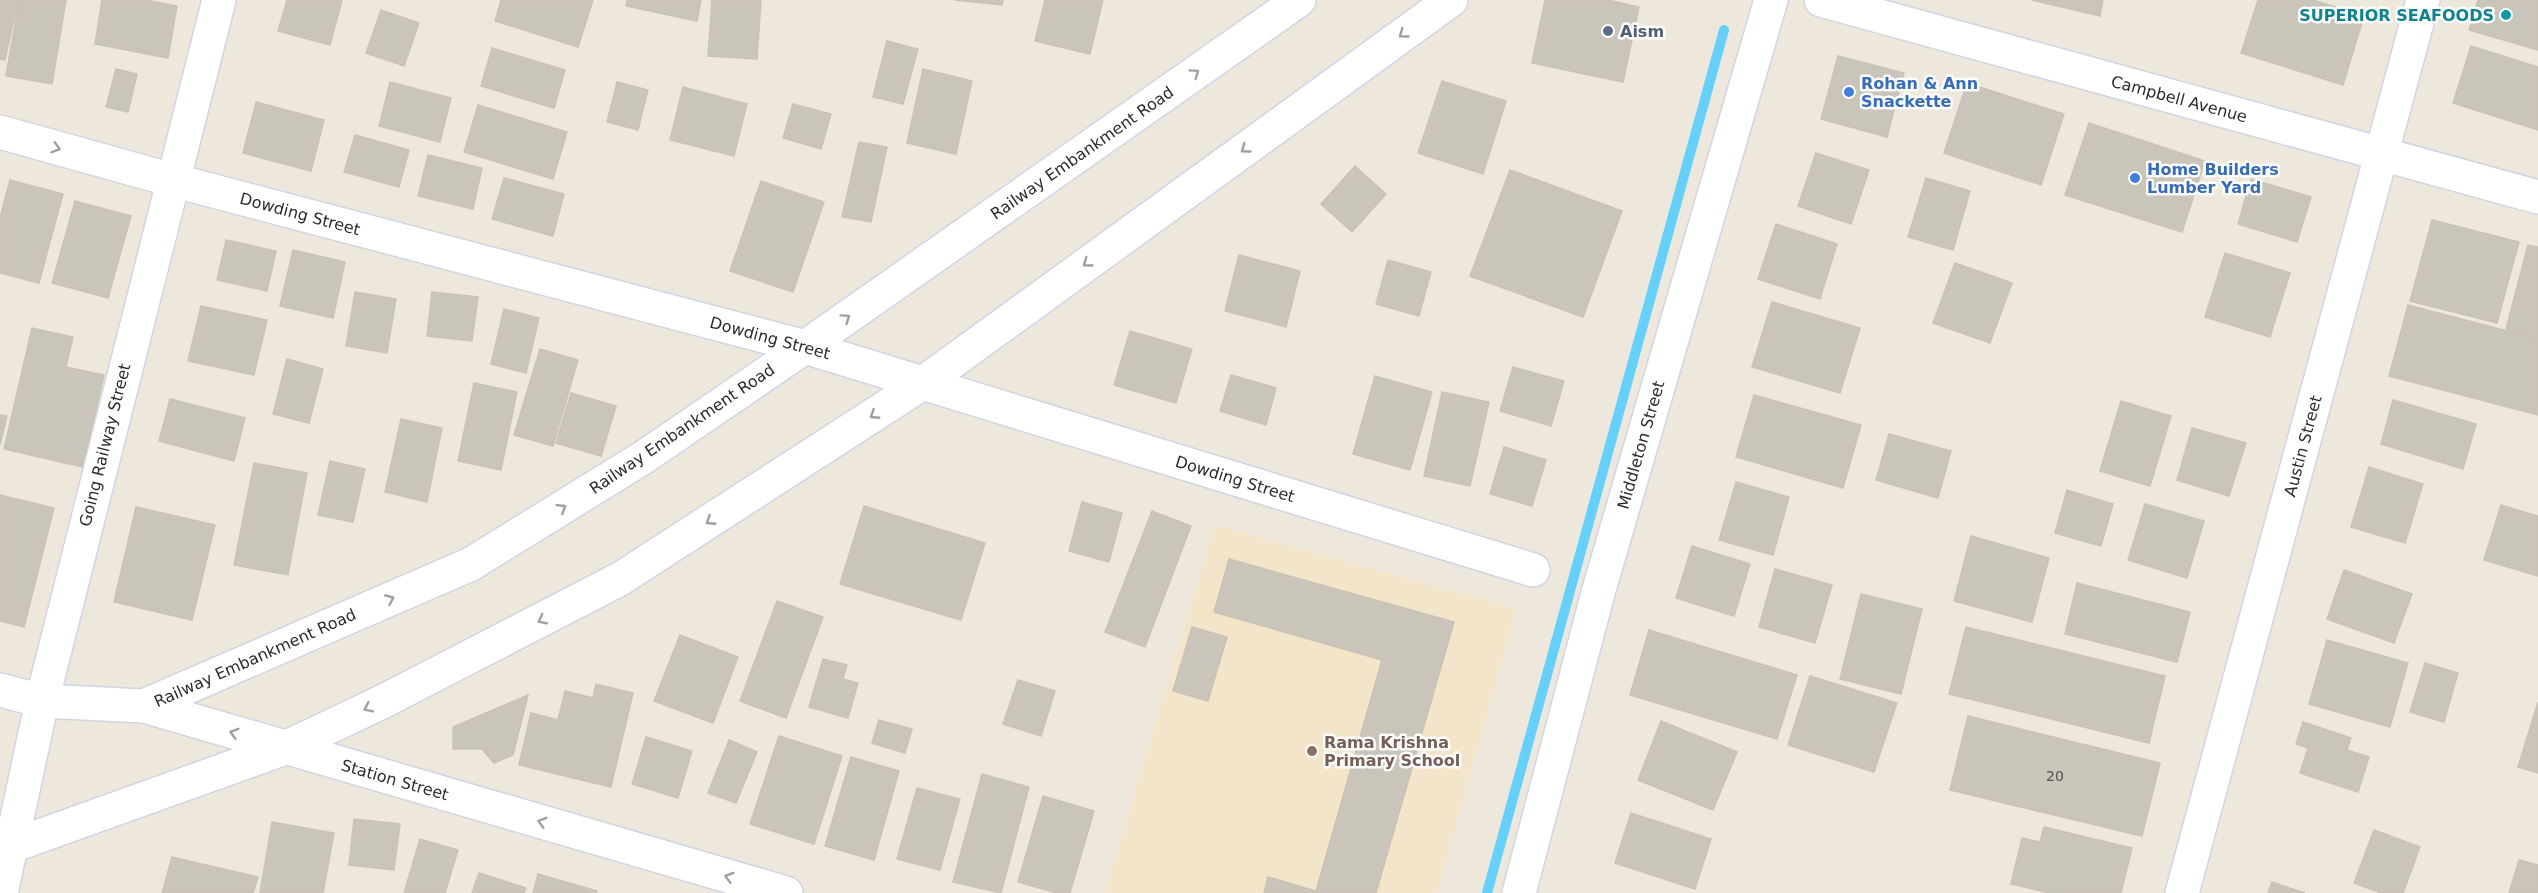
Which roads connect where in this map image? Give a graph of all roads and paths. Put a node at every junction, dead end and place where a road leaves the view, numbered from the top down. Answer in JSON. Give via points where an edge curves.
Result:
{"nodes":[{"id":1,"x":219,"y":0,"type":"edge"},
{"id":2,"x":1299,"y":0,"type":"edge"},
{"id":3,"x":1450,"y":0,"type":"edge"},
{"id":4,"x":1771,"y":0,"type":"edge"},
{"id":5,"x":1821,"y":0,"type":"edge"},
{"id":6,"x":2423,"y":0,"type":"edge"},
{"id":7,"x":0,"y":132,"type":"edge"},
{"id":8,"x":2381,"y":154,"type":"junction"},
{"id":9,"x":172,"y":180,"type":"junction"},
{"id":10,"x":2538,"y":196,"type":"edge"},
{"id":11,"x":805,"y":347,"type":"junction"},
{"id":12,"x":923,"y":383,"type":"junction"},
{"id":13,"x":1533,"y":570,"type":"dead end"},
{"id":14,"x":0,"y":690,"type":"edge"},
{"id":15,"x":42,"y":701,"type":"junction"},
{"id":16,"x":144,"y":706,"type":"junction"},
{"id":17,"x":285,"y":748,"type":"junction"},
{"id":18,"x":14,"y":770,"type":"edge"},
{"id":19,"x":6,"y":847,"type":"edge"},
{"id":20,"x":1,"y":893,"type":"edge"},
{"id":21,"x":786,"y":893,"type":"edge"},
{"id":22,"x":1519,"y":893,"type":"edge"},
{"id":23,"x":2182,"y":893,"type":"edge"}],
"edges":[{"from":1,"to":9,"type":"street","name":"Going Railway Street"},
{"from":11,"to":2,"type":"street","name":"Railway Embankment Road","one_way":true},
{"from":3,"to":12,"type":"street","one_way":true},
{"from":4,"to":22,"type":"street","name":"Middleton Street","via":[[1598,593]]},
{"from":5,"to":8,"type":"street","name":"Campbell Avenue"},
{"from":6,"to":8,"type":"street","name":"Austin Street"},
{"from":7,"to":9,"type":"street","name":"Dowding Street","one_way":true},
{"from":8,"to":10,"type":"street","name":"Campbell Avenue"},
{"from":8,"to":23,"type":"street","name":"Austin Street"},
{"from":9,"to":11,"type":"street","name":"Dowding Street"},
{"from":9,"to":15,"type":"street","name":"Going Railway Street"},
{"from":11,"to":12,"type":"street","name":"Dowding Street"},
{"from":16,"to":11,"type":"street","name":"Railway Embankment Road","one_way":true,"via":[[471,564],[644,457]]},
{"from":12,"to":13,"type":"street","name":"Dowding Street"},
{"from":12,"to":17,"type":"street","one_way":true,"via":[[621,579]]},
{"from":14,"to":15,"type":"street","name":"Station Street"},
{"from":15,"to":16,"type":"street","name":"Station Street"},
{"from":15,"to":18,"type":"street","name":"Going Railway Street"},
{"from":17,"to":16,"type":"street","name":"Station Street","one_way":true},
{"from":17,"to":19,"type":"street"},
{"from":21,"to":17,"type":"street","name":"Station Street","one_way":true},
{"from":18,"to":19,"type":"street","name":"Going Railway Street"},
{"from":19,"to":20,"type":"street","name":"Going Railway Street"}]}
